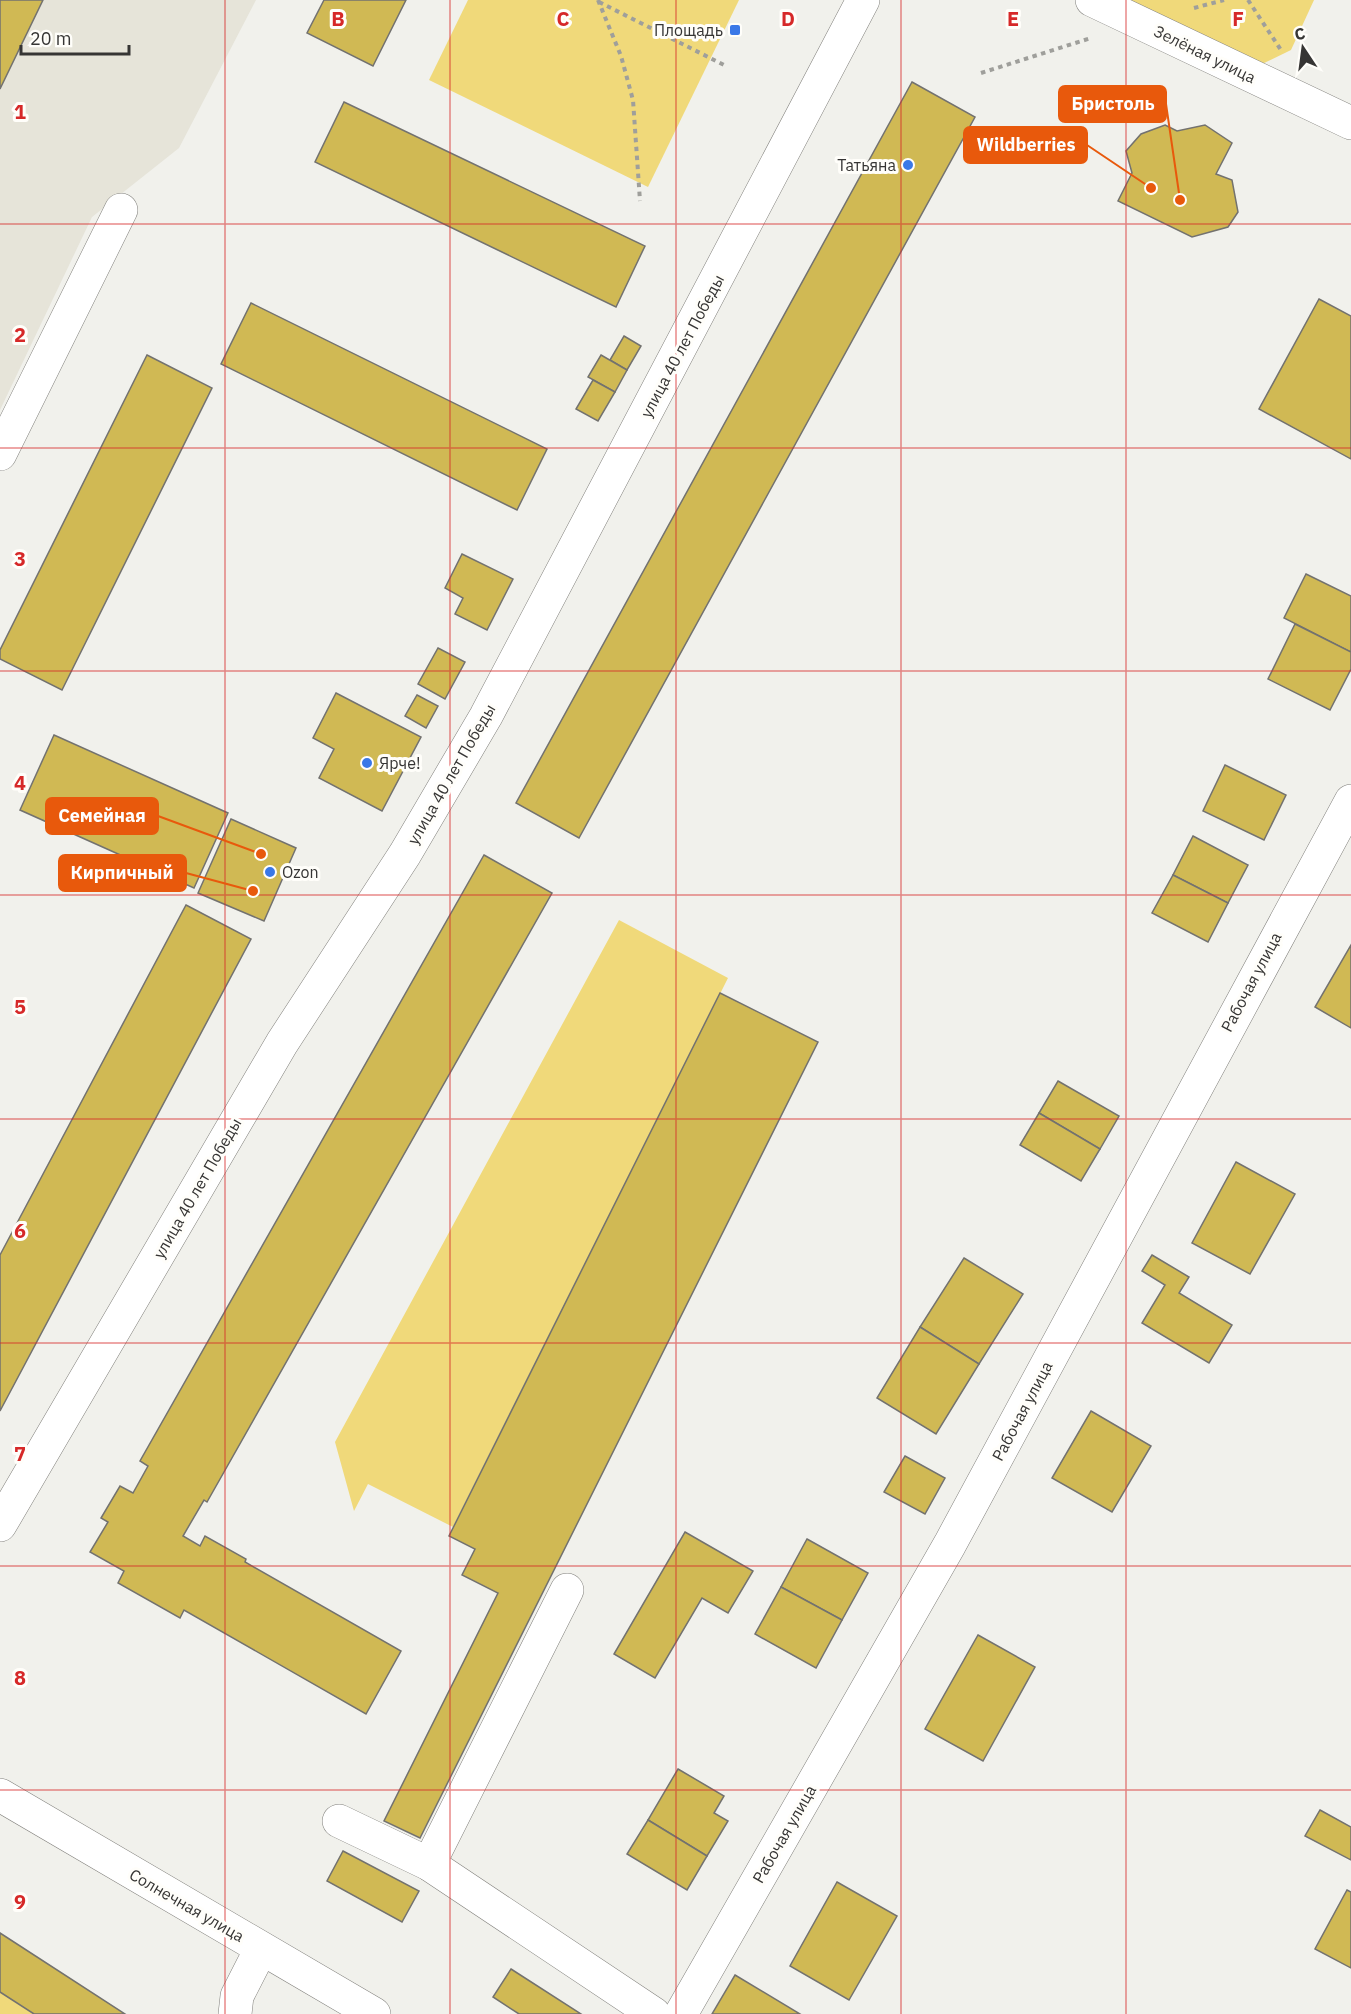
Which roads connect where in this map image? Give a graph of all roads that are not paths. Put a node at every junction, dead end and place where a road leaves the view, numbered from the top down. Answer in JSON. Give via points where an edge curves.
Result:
{"nodes":[{"id":1,"x":863,"y":0,"type":"edge"},
{"id":2,"x":1092,"y":0,"type":"edge"},
{"id":3,"x":1351,"y":123,"type":"edge"},
{"id":4,"x":121,"y":210,"type":"dead end"},
{"id":5,"x":0,"y":454,"type":"edge"},
{"id":6,"x":1351,"y":801,"type":"edge"},
{"id":7,"x":0,"y":1525,"type":"edge"},
{"id":8,"x":567,"y":1590,"type":"dead end"},
{"id":9,"x":0,"y":1795,"type":"edge"},
{"id":10,"x":339,"y":1821,"type":"dead end"},
{"id":11,"x":429,"y":1864,"type":"junction"},
{"id":12,"x":261,"y":1949,"type":"junction"},
{"id":13,"x":235,"y":2014,"type":"edge"},
{"id":14,"x":374,"y":2014,"type":"edge"},
{"id":15,"x":654,"y":2014,"type":"edge"},
{"id":16,"x":681,"y":2014,"type":"edge"}],
"edges":[{"from":1,"to":7,"type":"street","name":"улица 40 лет Победы","via":[[486,716],[405,854],[282,1043]]},
{"from":2,"to":3,"type":"street","name":"Зелёная улица"},
{"from":4,"to":5,"type":"street"},
{"from":6,"to":16,"type":"street","name":"Рабочая улица","via":[[950,1544]]},
{"from":8,"to":11,"type":"street"},
{"from":9,"to":12,"type":"street","name":"Солнечная улица"},
{"from":10,"to":11,"type":"street"},
{"from":11,"to":15,"type":"street"},
{"from":12,"to":13,"type":"street","via":[[237,1996]]},
{"from":12,"to":14,"type":"street","name":"Солнечная улица"}]}
